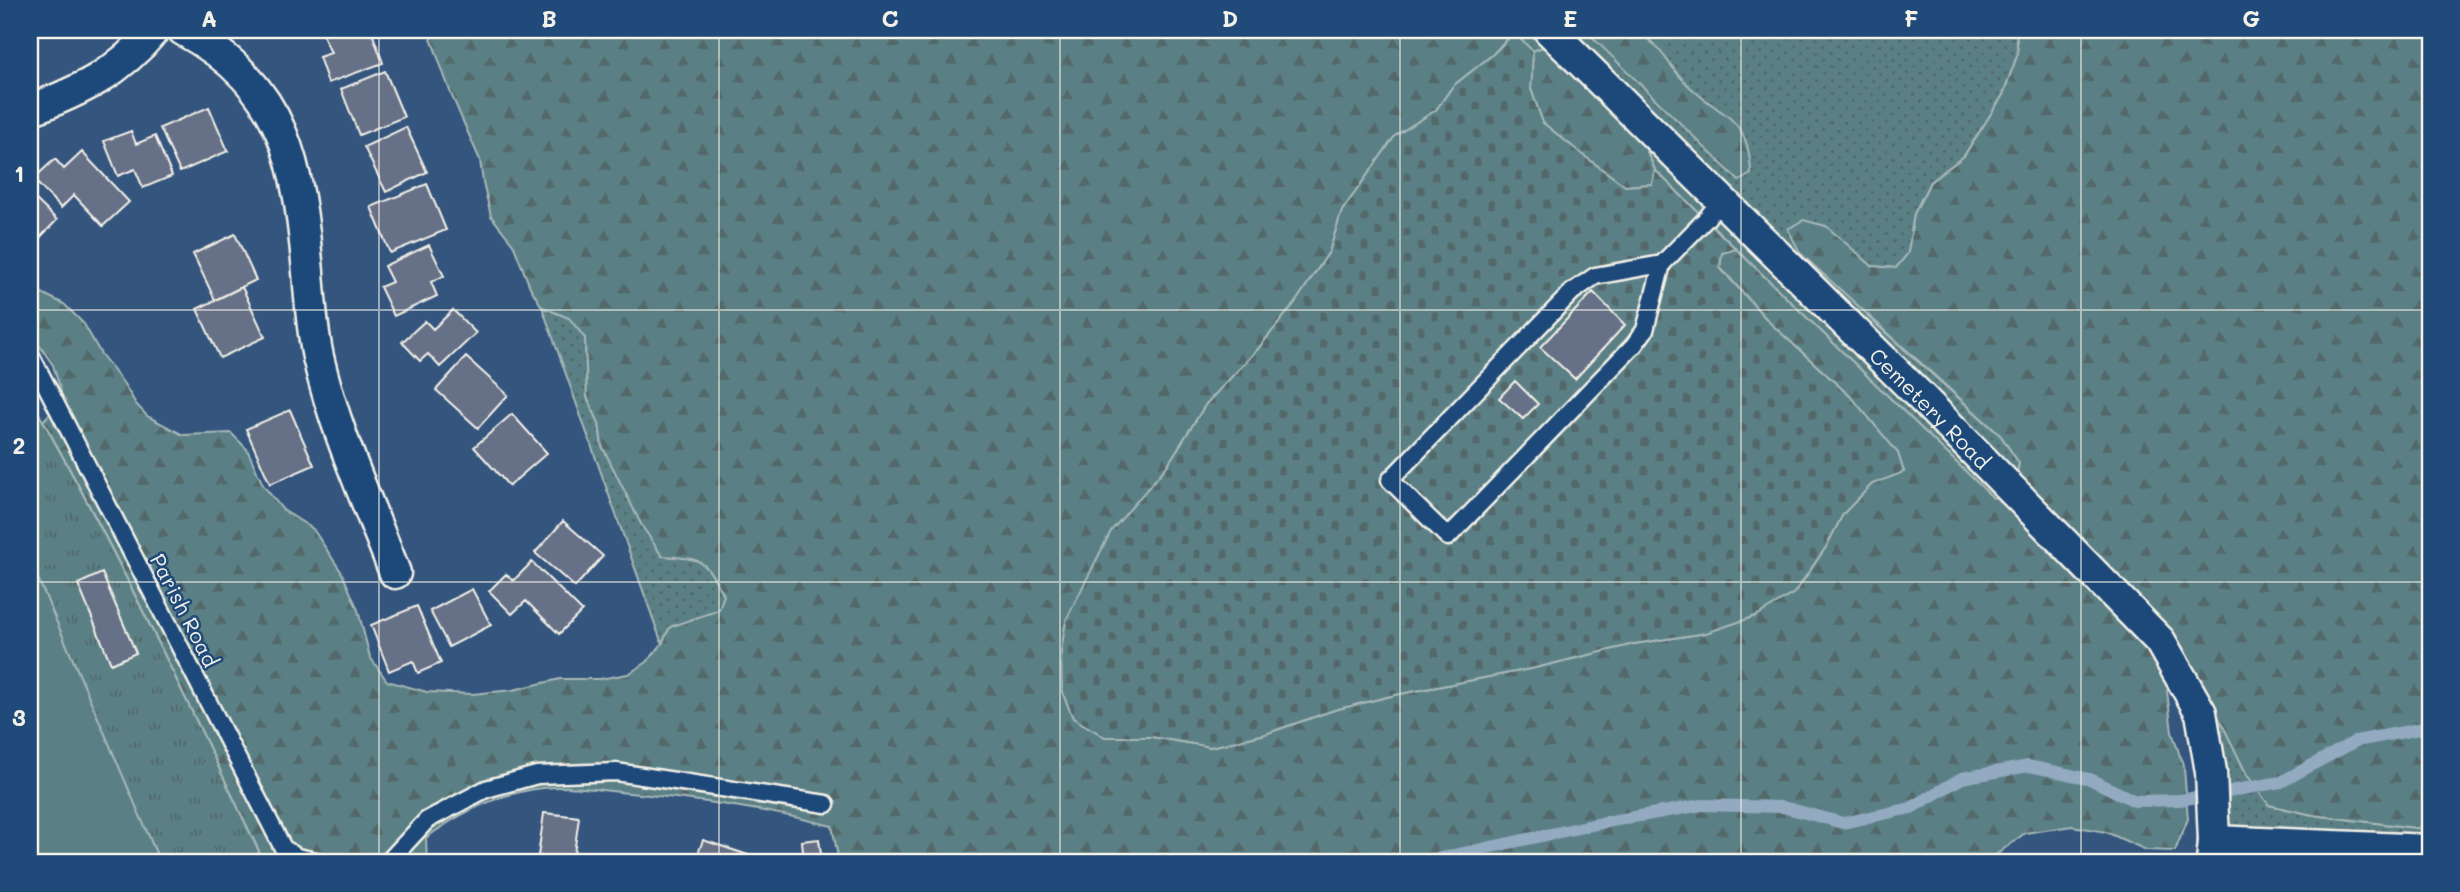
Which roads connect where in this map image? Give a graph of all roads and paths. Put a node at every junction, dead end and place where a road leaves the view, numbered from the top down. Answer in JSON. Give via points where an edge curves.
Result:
{"nodes":[{"id":1,"x":154,"y":30,"type":"edge"},
{"id":2,"x":183,"y":30,"type":"edge"},
{"id":3,"x":1549,"y":30,"type":"edge"},
{"id":4,"x":30,"y":110,"type":"edge"},
{"id":5,"x":1721,"y":201,"type":"junction"},
{"id":6,"x":1662,"y":264,"type":"junction"},
{"id":7,"x":30,"y":354,"type":"edge"},
{"id":8,"x":395,"y":573,"type":"dead end"},
{"id":9,"x":827,"y":804,"type":"dead end"},
{"id":10,"x":2430,"y":850,"type":"edge"},
{"id":11,"x":2213,"y":852,"type":"edge"},
{"id":12,"x":321,"y":862,"type":"edge"},
{"id":13,"x":388,"y":862,"type":"edge"}],
"edges":[{"from":1,"to":4,"type":"street","via":[[113,69],[77,92]]},
{"from":2,"to":8,"type":"street","via":[[240,69],[284,138],[296,179],[320,366]]},
{"from":3,"to":5,"type":"street","name":"Cemetery Road"},
{"from":5,"to":6,"type":"lane"},
{"from":5,"to":11,"type":"street","name":"Cemetery Road","via":[[2160,641],[2201,713],[2211,772]]},
{"from":6,"to":6,"type":"lane","via":[[1640,338],[1448,537],[1390,480],[1572,292],[1595,276]]},
{"from":7,"to":12,"type":"lane","name":"Parish Road","via":[[283,848],[297,857]]},
{"from":9,"to":13,"type":"lane","via":[[616,772],[537,775],[486,789],[427,820]]},
{"from":10,"to":11,"type":"street"}]}
